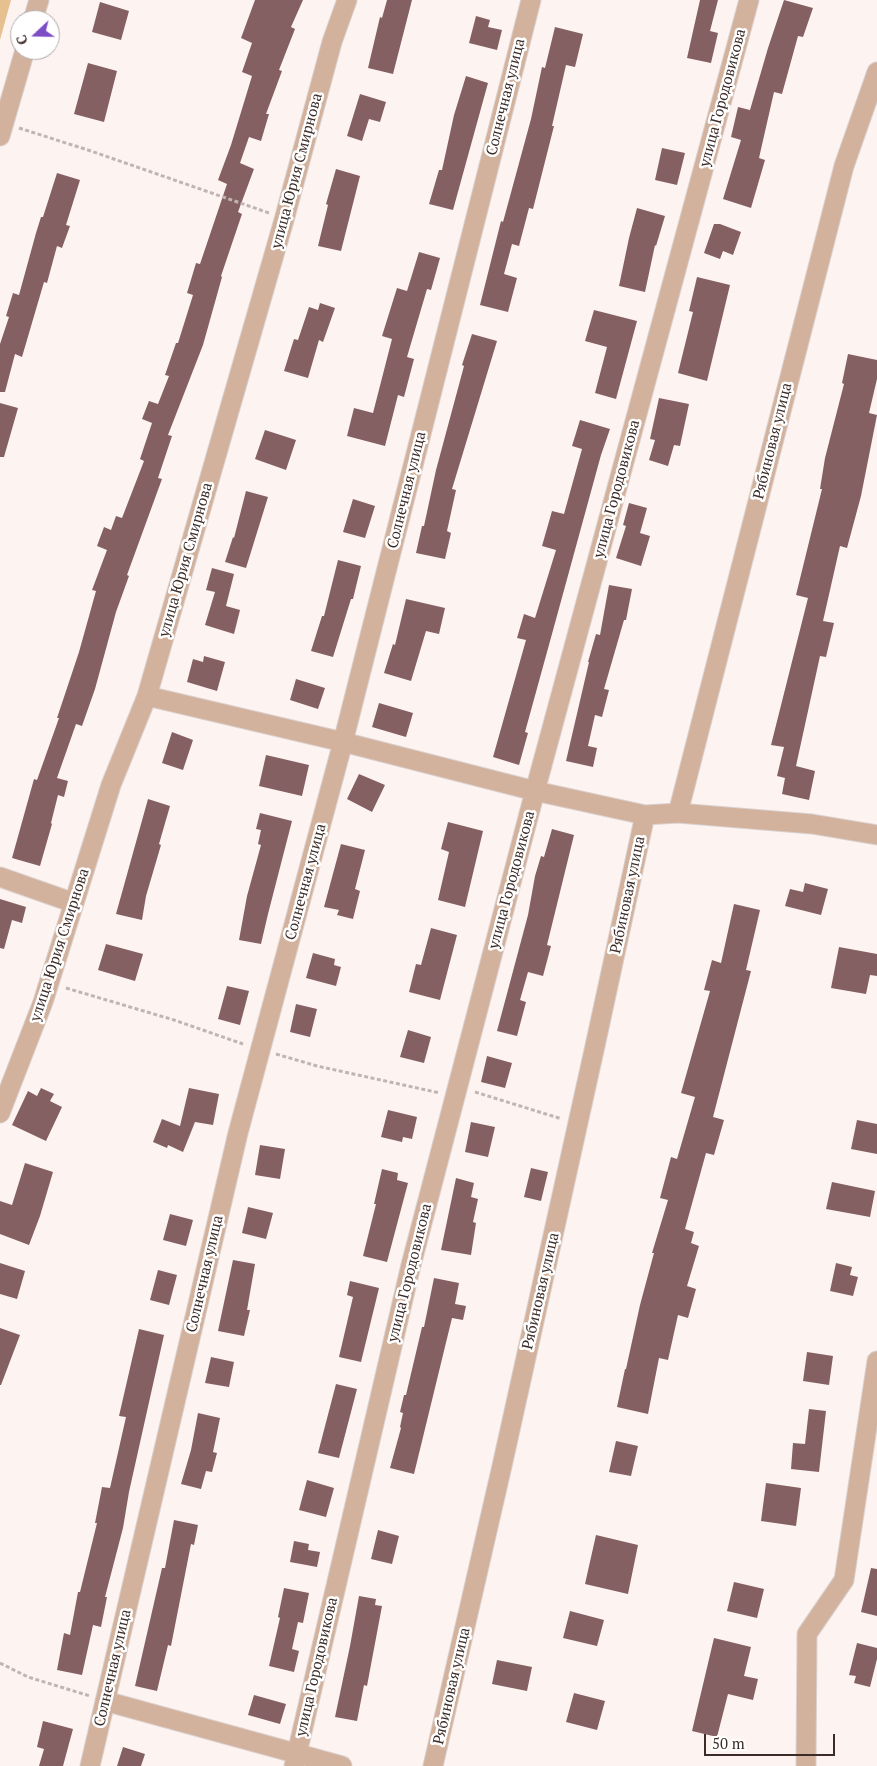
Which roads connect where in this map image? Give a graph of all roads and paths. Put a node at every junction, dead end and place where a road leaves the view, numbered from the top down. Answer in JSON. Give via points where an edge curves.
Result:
{"nodes":[{"id":1,"x":347,"y":0,"type":"edge"},
{"id":2,"x":530,"y":0,"type":"edge"},
{"id":3,"x":749,"y":0,"type":"edge"},
{"id":4,"x":23,"y":60,"type":"edge"},
{"id":5,"x":877,"y":72,"type":"edge"},
{"id":6,"x":8,"y":132,"type":"edge"},
{"id":7,"x":284,"y":220,"type":"junction"},
{"id":8,"x":147,"y":696,"type":"junction"},
{"id":9,"x":344,"y":742,"type":"junction"},
{"id":10,"x":535,"y":791,"type":"junction"},
{"id":11,"x":678,"y":813,"type":"junction"},
{"id":12,"x":645,"y":815,"type":"junction"},
{"id":13,"x":877,"y":835,"type":"edge"},
{"id":14,"x":0,"y":877,"type":"edge"},
{"id":15,"x":74,"y":903,"type":"junction"},
{"id":16,"x":61,"y":987,"type":"dead end"},
{"id":17,"x":261,"y":1050,"type":"junction"},
{"id":18,"x":455,"y":1096,"type":"junction"},
{"id":19,"x":0,"y":1113,"type":"edge"},
{"id":20,"x":578,"y":1124,"type":"junction"},
{"id":21,"x":877,"y":1361,"type":"edge"},
{"id":22,"x":0,"y":1663,"type":"edge"},
{"id":23,"x":105,"y":1701,"type":"junction"},
{"id":24,"x":295,"y":1760,"type":"edge"},
{"id":25,"x":90,"y":1766,"type":"edge"},
{"id":26,"x":342,"y":1766,"type":"edge"},
{"id":27,"x":433,"y":1766,"type":"edge"},
{"id":28,"x":806,"y":1766,"type":"edge"}],
"edges":[{"from":1,"to":7,"type":"street","name":"улица Юрия Смирнова","via":[[332,42]]},
{"from":2,"to":9,"type":"street","name":"Солнечная улица"},
{"from":3,"to":10,"type":"street","name":"улица Городовикова"},
{"from":4,"to":6,"type":"street"},
{"from":5,"to":11,"type":"street","name":"Рябиновая улица","via":[[844,166]]},
{"from":6,"to":7,"type":"path","via":[[91,151]]},
{"from":7,"to":8,"type":"street","name":"улица Юрия Смирнова"},
{"from":8,"to":9,"type":"street"},
{"from":8,"to":15,"type":"street","name":"улица Юрия Смирнова","via":[[111,785]]},
{"from":9,"to":10,"type":"street"},
{"from":9,"to":17,"type":"street","name":"Солнечная улица"},
{"from":10,"to":12,"type":"street"},
{"from":10,"to":18,"type":"street","name":"улица Городовикова"},
{"from":11,"to":12,"type":"street"},
{"from":11,"to":13,"type":"street","via":[[812,824]]},
{"from":12,"to":20,"type":"street","name":"Рябиновая улица"},
{"from":14,"to":15,"type":"street"},
{"from":15,"to":19,"type":"street","name":"улица Юрия Смирнова","via":[[43,1002]]},
{"from":16,"to":17,"type":"path"},
{"from":17,"to":18,"type":"path","via":[[317,1066]]},
{"from":17,"to":23,"type":"street","name":"Солнечная улица","via":[[238,1133]]},
{"from":18,"to":20,"type":"path","via":[[475,1092]]},
{"from":18,"to":24,"type":"street","name":"улица Городовикова"},
{"from":20,"to":27,"type":"street","name":"Рябиновая улица"},
{"from":21,"to":28,"type":"street","via":[[844,1580],[807,1634]]},
{"from":22,"to":23,"type":"path","via":[[28,1677]]},
{"from":23,"to":24,"type":"street"},
{"from":23,"to":25,"type":"street","name":"Солнечная улица"},
{"from":24,"to":26,"type":"street"}]}
